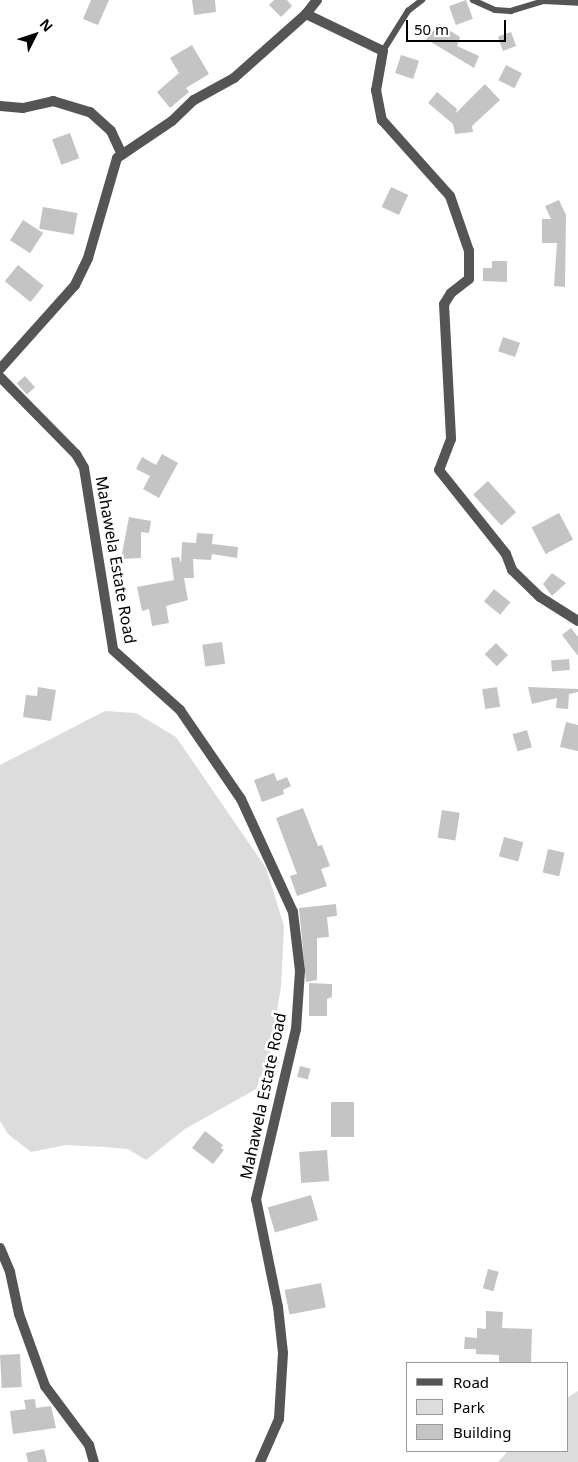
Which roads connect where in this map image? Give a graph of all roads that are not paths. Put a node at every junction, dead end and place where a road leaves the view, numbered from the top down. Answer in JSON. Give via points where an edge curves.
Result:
{"nodes":[{"id":1,"x":317,"y":0,"type":"edge"},
{"id":2,"x":422,"y":0,"type":"edge"},
{"id":3,"x":472,"y":0,"type":"edge"},
{"id":4,"x":578,"y":3,"type":"edge"},
{"id":5,"x":306,"y":14,"type":"junction"},
{"id":6,"x":383,"y":51,"type":"junction"},
{"id":7,"x":0,"y":106,"type":"edge"},
{"id":8,"x":122,"y":155,"type":"junction"},
{"id":9,"x":0,"y":369,"type":"edge"},
{"id":10,"x":0,"y":377,"type":"edge"},
{"id":11,"x":578,"y":621,"type":"edge"},
{"id":12,"x":0,"y":1248,"type":"edge"},
{"id":13,"x":94,"y":1462,"type":"edge"},
{"id":14,"x":260,"y":1462,"type":"edge"}],
"edges":[{"from":1,"to":5,"type":"street"},
{"from":2,"to":6,"type":"lane","via":[[408,11]]},
{"from":3,"to":4,"type":"lane","via":[[495,10],[511,11],[544,1]]},
{"from":5,"to":6,"type":"street"},
{"from":5,"to":8,"type":"street","via":[[234,78],[194,100],[172,121]]},
{"from":6,"to":11,"type":"street","via":[[376,90],[382,120],[450,196],[469,251],[469,279],[451,293],[444,304],[452,439],[439,470],[506,554],[512,570],[540,597]]},
{"from":7,"to":8,"type":"street","via":[[22,108],[52,101],[90,112],[111,131]]},
{"from":8,"to":9,"type":"street","via":[[117,158],[88,258],[75,284]]},
{"from":10,"to":14,"type":"street","name":"Mahawela Estate Road","via":[[76,454],[84,468],[113,650],[180,710],[241,799],[293,912],[300,971],[296,1029],[256,1199],[278,1307],[283,1353],[279,1419]]},
{"from":12,"to":13,"type":"street","via":[[45,1386],[89,1445]]}]}
